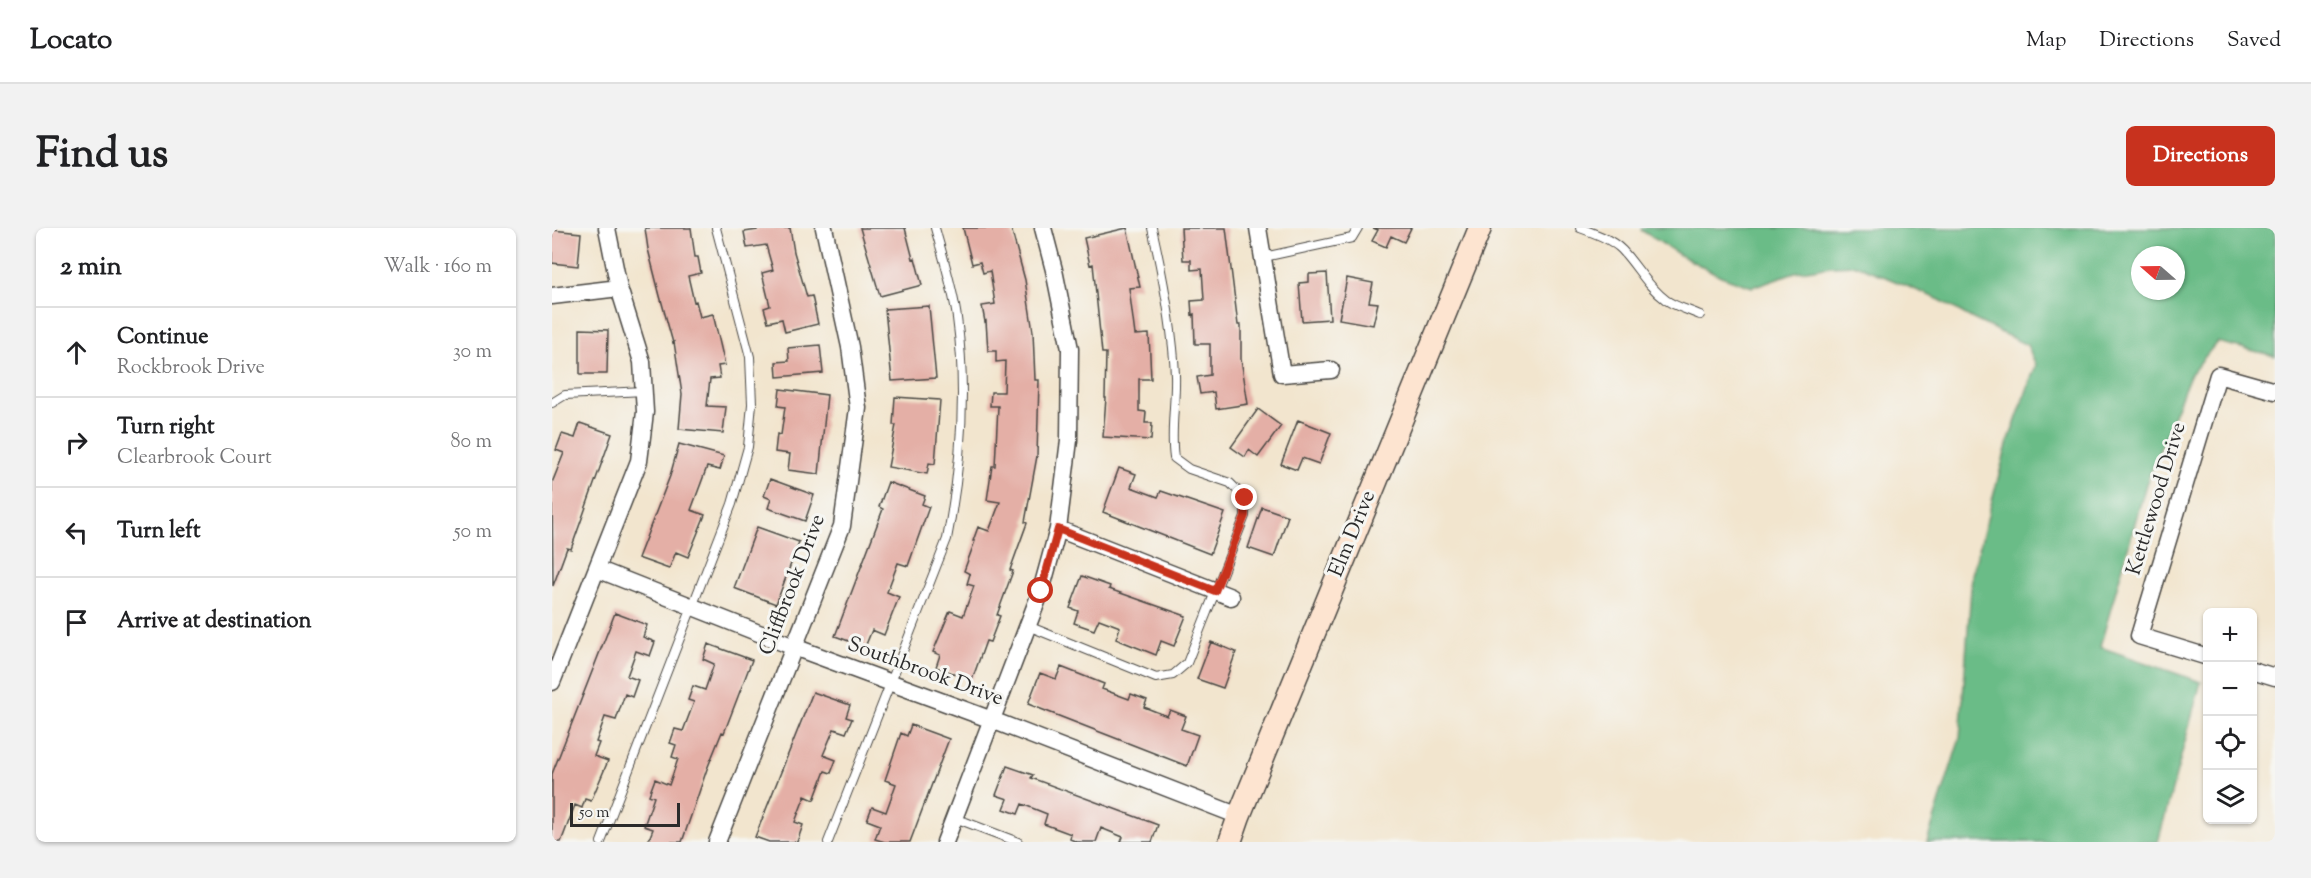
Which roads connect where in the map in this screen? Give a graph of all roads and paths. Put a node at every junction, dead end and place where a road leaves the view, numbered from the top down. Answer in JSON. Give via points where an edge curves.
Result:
{"nodes":[{"id":1,"x":607,"y":228,"type":"edge"},
{"id":2,"x":716,"y":228,"type":"edge"},
{"id":3,"x":824,"y":228,"type":"edge"},
{"id":4,"x":935,"y":228,"type":"edge"},
{"id":5,"x":1043,"y":228,"type":"edge"},
{"id":6,"x":1152,"y":228,"type":"edge"},
{"id":7,"x":1258,"y":228,"type":"edge"},
{"id":8,"x":1358,"y":228,"type":"edge"},
{"id":9,"x":1480,"y":228,"type":"edge"},
{"id":10,"x":1580,"y":228,"type":"edge"},
{"id":11,"x":1264,"y":256,"type":"junction"},
{"id":12,"x":619,"y":288,"type":"junction"},
{"id":13,"x":552,"y":296,"type":"edge"},
{"id":14,"x":1700,"y":315,"type":"dead end"},
{"id":15,"x":1330,"y":370,"type":"dead end"},
{"id":16,"x":644,"y":391,"type":"junction"},
{"id":17,"x":2275,"y":391,"type":"edge"},
{"id":18,"x":552,"y":402,"type":"edge"},
{"id":19,"x":1058,"y":529,"type":"junction"},
{"id":20,"x":597,"y":569,"type":"junction"},
{"id":21,"x":1223,"y":594,"type":"junction"},
{"id":22,"x":693,"y":607,"type":"junction"},
{"id":23,"x":1028,"y":626,"type":"junction"},
{"id":24,"x":794,"y":647,"type":"junction"},
{"id":25,"x":2203,"y":655,"type":"edge"},
{"id":26,"x":2257,"y":671,"type":"edge"},
{"id":27,"x":2275,"y":676,"type":"edge"},
{"id":28,"x":552,"y":682,"type":"edge"},
{"id":29,"x":892,"y":683,"type":"junction"},
{"id":30,"x":992,"y":720,"type":"junction"},
{"id":31,"x":1239,"y":816,"type":"junction"},
{"id":32,"x":955,"y":818,"type":"junction"},
{"id":33,"x":601,"y":842,"type":"edge"},
{"id":34,"x":717,"y":842,"type":"edge"},
{"id":35,"x":828,"y":842,"type":"edge"},
{"id":36,"x":945,"y":842,"type":"edge"},
{"id":37,"x":1018,"y":842,"type":"edge"},
{"id":38,"x":1230,"y":842,"type":"edge"}],
"edges":[{"from":1,"to":12,"type":"street"},
{"from":2,"to":22,"type":"lane","via":[[750,357],[752,404],[748,447],[732,504]]},
{"from":3,"to":24,"type":"street","name":"Cliffbrook Drive","via":[[850,347],[858,408],[842,526]]},
{"from":4,"to":29,"type":"lane","via":[[958,327],[961,424],[956,491],[947,539]]},
{"from":5,"to":19,"type":"street","via":[[1070,349],[1068,440]]},
{"from":6,"to":21,"type":"lane","via":[[1175,375],[1174,458],[1189,469],[1230,483],[1245,498],[1245,516]]},
{"from":7,"to":11,"type":"street"},
{"from":8,"to":11,"type":"lane","via":[[1352,238]]},
{"from":9,"to":31,"type":"street","name":"Elm Drive"},
{"from":10,"to":14,"type":"lane","via":[[1621,249],[1664,298]]},
{"from":11,"to":15,"type":"street","via":[[1282,374]]},
{"from":12,"to":13,"type":"street"},
{"from":12,"to":16,"type":"street","via":[[642,362]]},
{"from":16,"to":18,"type":"lane","via":[[565,395]]},
{"from":16,"to":20,"type":"street","via":[[639,461]]},
{"from":17,"to":25,"type":"street","name":"Kettlewood Drive","via":[[2218,375],[2139,636]]},
{"from":19,"to":21,"type":"street"},
{"from":19,"to":23,"type":"street"},
{"from":20,"to":22,"type":"street","name":"Southbrook Drive"},
{"from":20,"to":28,"type":"street"},
{"from":21,"to":23,"type":"lane","via":[[1187,663],[1173,675],[1156,678]]},
{"from":22,"to":24,"type":"street","name":"Southbrook Drive"},
{"from":22,"to":33,"type":"lane"},
{"from":23,"to":30,"type":"street"},
{"from":24,"to":29,"type":"street","name":"Southbrook Drive"},
{"from":24,"to":34,"type":"street","name":"Cliffbrook Drive"},
{"from":26,"to":27,"type":"street"},
{"from":29,"to":30,"type":"street","name":"Southbrook Drive"},
{"from":29,"to":35,"type":"lane"},
{"from":30,"to":31,"type":"street","name":"Southbrook Drive"},
{"from":30,"to":32,"type":"street"},
{"from":31,"to":38,"type":"street","name":"Elm Drive"},
{"from":32,"to":36,"type":"street"},
{"from":32,"to":37,"type":"lane"}]}
